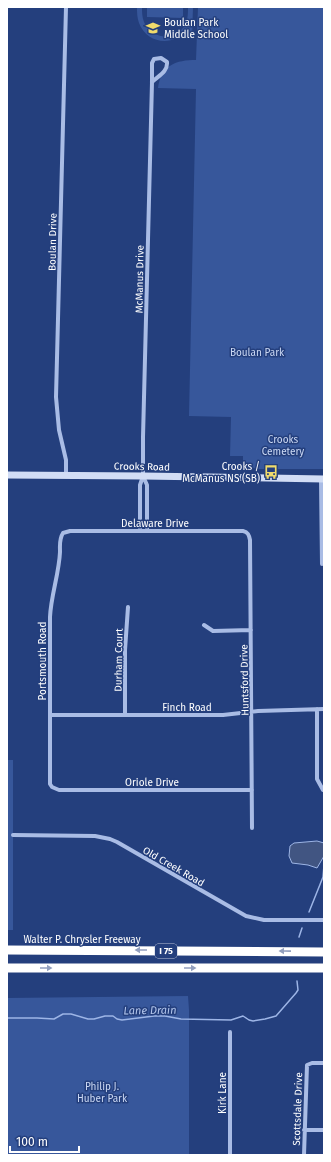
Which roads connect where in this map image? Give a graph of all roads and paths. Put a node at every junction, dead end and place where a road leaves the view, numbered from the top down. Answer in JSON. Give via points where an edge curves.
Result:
{"nodes":[{"id":1,"x":66,"y":7,"type":"edge"},
{"id":2,"x":152,"y":82,"type":"junction"},
{"id":3,"x":7,"y":475,"type":"edge"},
{"id":4,"x":66,"y":476,"type":"junction"},
{"id":5,"x":143,"y":476,"type":"junction"},
{"id":6,"x":323,"y":479,"type":"edge"},
{"id":7,"x":140,"y":531,"type":"junction"},
{"id":8,"x":147,"y":531,"type":"junction"},
{"id":9,"x":62,"y":533,"type":"joint"},
{"id":10,"x":247,"y":533,"type":"joint"},
{"id":11,"x":322,"y":564,"type":"dead end"},
{"id":12,"x":128,"y":606,"type":"dead end"},
{"id":13,"x":204,"y":625,"type":"dead end"},
{"id":14,"x":251,"y":630,"type":"junction"},
{"id":15,"x":317,"y":709,"type":"junction"},
{"id":16,"x":324,"y":709,"type":"edge"},
{"id":17,"x":252,"y":712,"type":"junction"},
{"id":18,"x":50,"y":715,"type":"junction"},
{"id":19,"x":126,"y":715,"type":"junction"},
{"id":20,"x":53,"y":788,"type":"joint"},
{"id":21,"x":252,"y":790,"type":"junction"},
{"id":22,"x":323,"y":790,"type":"edge"},
{"id":23,"x":252,"y":828,"type":"dead end"},
{"id":24,"x":13,"y":836,"type":"dead end"},
{"id":25,"x":324,"y":920,"type":"edge"},
{"id":26,"x":7,"y":950,"type":"edge"},
{"id":27,"x":324,"y":952,"type":"edge"},
{"id":28,"x":7,"y":968,"type":"edge"},
{"id":29,"x":324,"y":968,"type":"edge"},
{"id":30,"x":230,"y":1032,"type":"dead end"},
{"id":31,"x":324,"y":1063,"type":"edge"},
{"id":32,"x":304,"y":1130,"type":"junction"},
{"id":33,"x":324,"y":1130,"type":"edge"},
{"id":34,"x":230,"y":1155,"type":"edge"},
{"id":35,"x":304,"y":1155,"type":"edge"}],
"edges":[{"from":1,"to":4,"type":"street","name":"Boulan Drive","via":[[56,397],[58,430],[65,456]]},
{"from":2,"to":2,"type":"street","name":"McManus Drive","via":[[167,68],[167,62],[162,58],[154,59],[152,63]]},
{"from":2,"to":5,"type":"street","name":"McManus Drive"},
{"from":3,"to":4,"type":"main road","name":"Crooks Road"},
{"from":4,"to":5,"type":"main road","name":"Crooks Road"},
{"from":5,"to":6,"type":"main road","name":"Crooks Road"},
{"from":5,"to":7,"type":"street","via":[[140,485]]},
{"from":5,"to":8,"type":"street","via":[[147,485]]},
{"from":6,"to":11,"type":"street"},
{"from":7,"to":8,"type":"street","name":"Delaware Drive"},
{"from":7,"to":9,"type":"street","name":"Delaware Drive"},
{"from":8,"to":10,"type":"street","name":"Delaware Drive"},
{"from":9,"to":18,"type":"street","name":"Portsmouth Road","via":[[50,612]]},
{"from":10,"to":14,"type":"street","name":"Huntsford Drive","via":[[250,540]]},
{"from":12,"to":19,"type":"street","name":"Durham Court","via":[[125,650]]},
{"from":13,"to":14,"type":"street","via":[[213,630]]},
{"from":14,"to":17,"type":"street","name":"Huntsford Drive"},
{"from":15,"to":16,"type":"street","name":"Finch Road"},
{"from":15,"to":17,"type":"street","name":"Finch Road"},
{"from":15,"to":22,"type":"street","via":[[317,779]]},
{"from":17,"to":19,"type":"street","name":"Finch Road","via":[[223,715]]},
{"from":17,"to":21,"type":"street","name":"Huntsford Drive"},
{"from":18,"to":19,"type":"street","name":"Finch Road"},
{"from":18,"to":20,"type":"street","name":"Portsmouth Road","via":[[50,784]]},
{"from":20,"to":21,"type":"street","name":"Oriole Drive"},
{"from":21,"to":23,"type":"street","name":"Huntsford Drive"},
{"from":24,"to":25,"type":"street","name":"Old Creek Road","via":[[106,838],[246,916],[264,920]]},
{"from":27,"to":26,"type":"highway","name":"Walter P. Chrysler Freeway","number":"I 75","one_way":true},
{"from":28,"to":29,"type":"highway","number":"I 75","one_way":true},
{"from":30,"to":34,"type":"street","name":"Kirk Lane"},
{"from":31,"to":32,"type":"street","name":"Scottsdale Drive","via":[[308,1064]]},
{"from":32,"to":33,"type":"street"},
{"from":32,"to":35,"type":"street","name":"Scottsdale Drive"}]}
